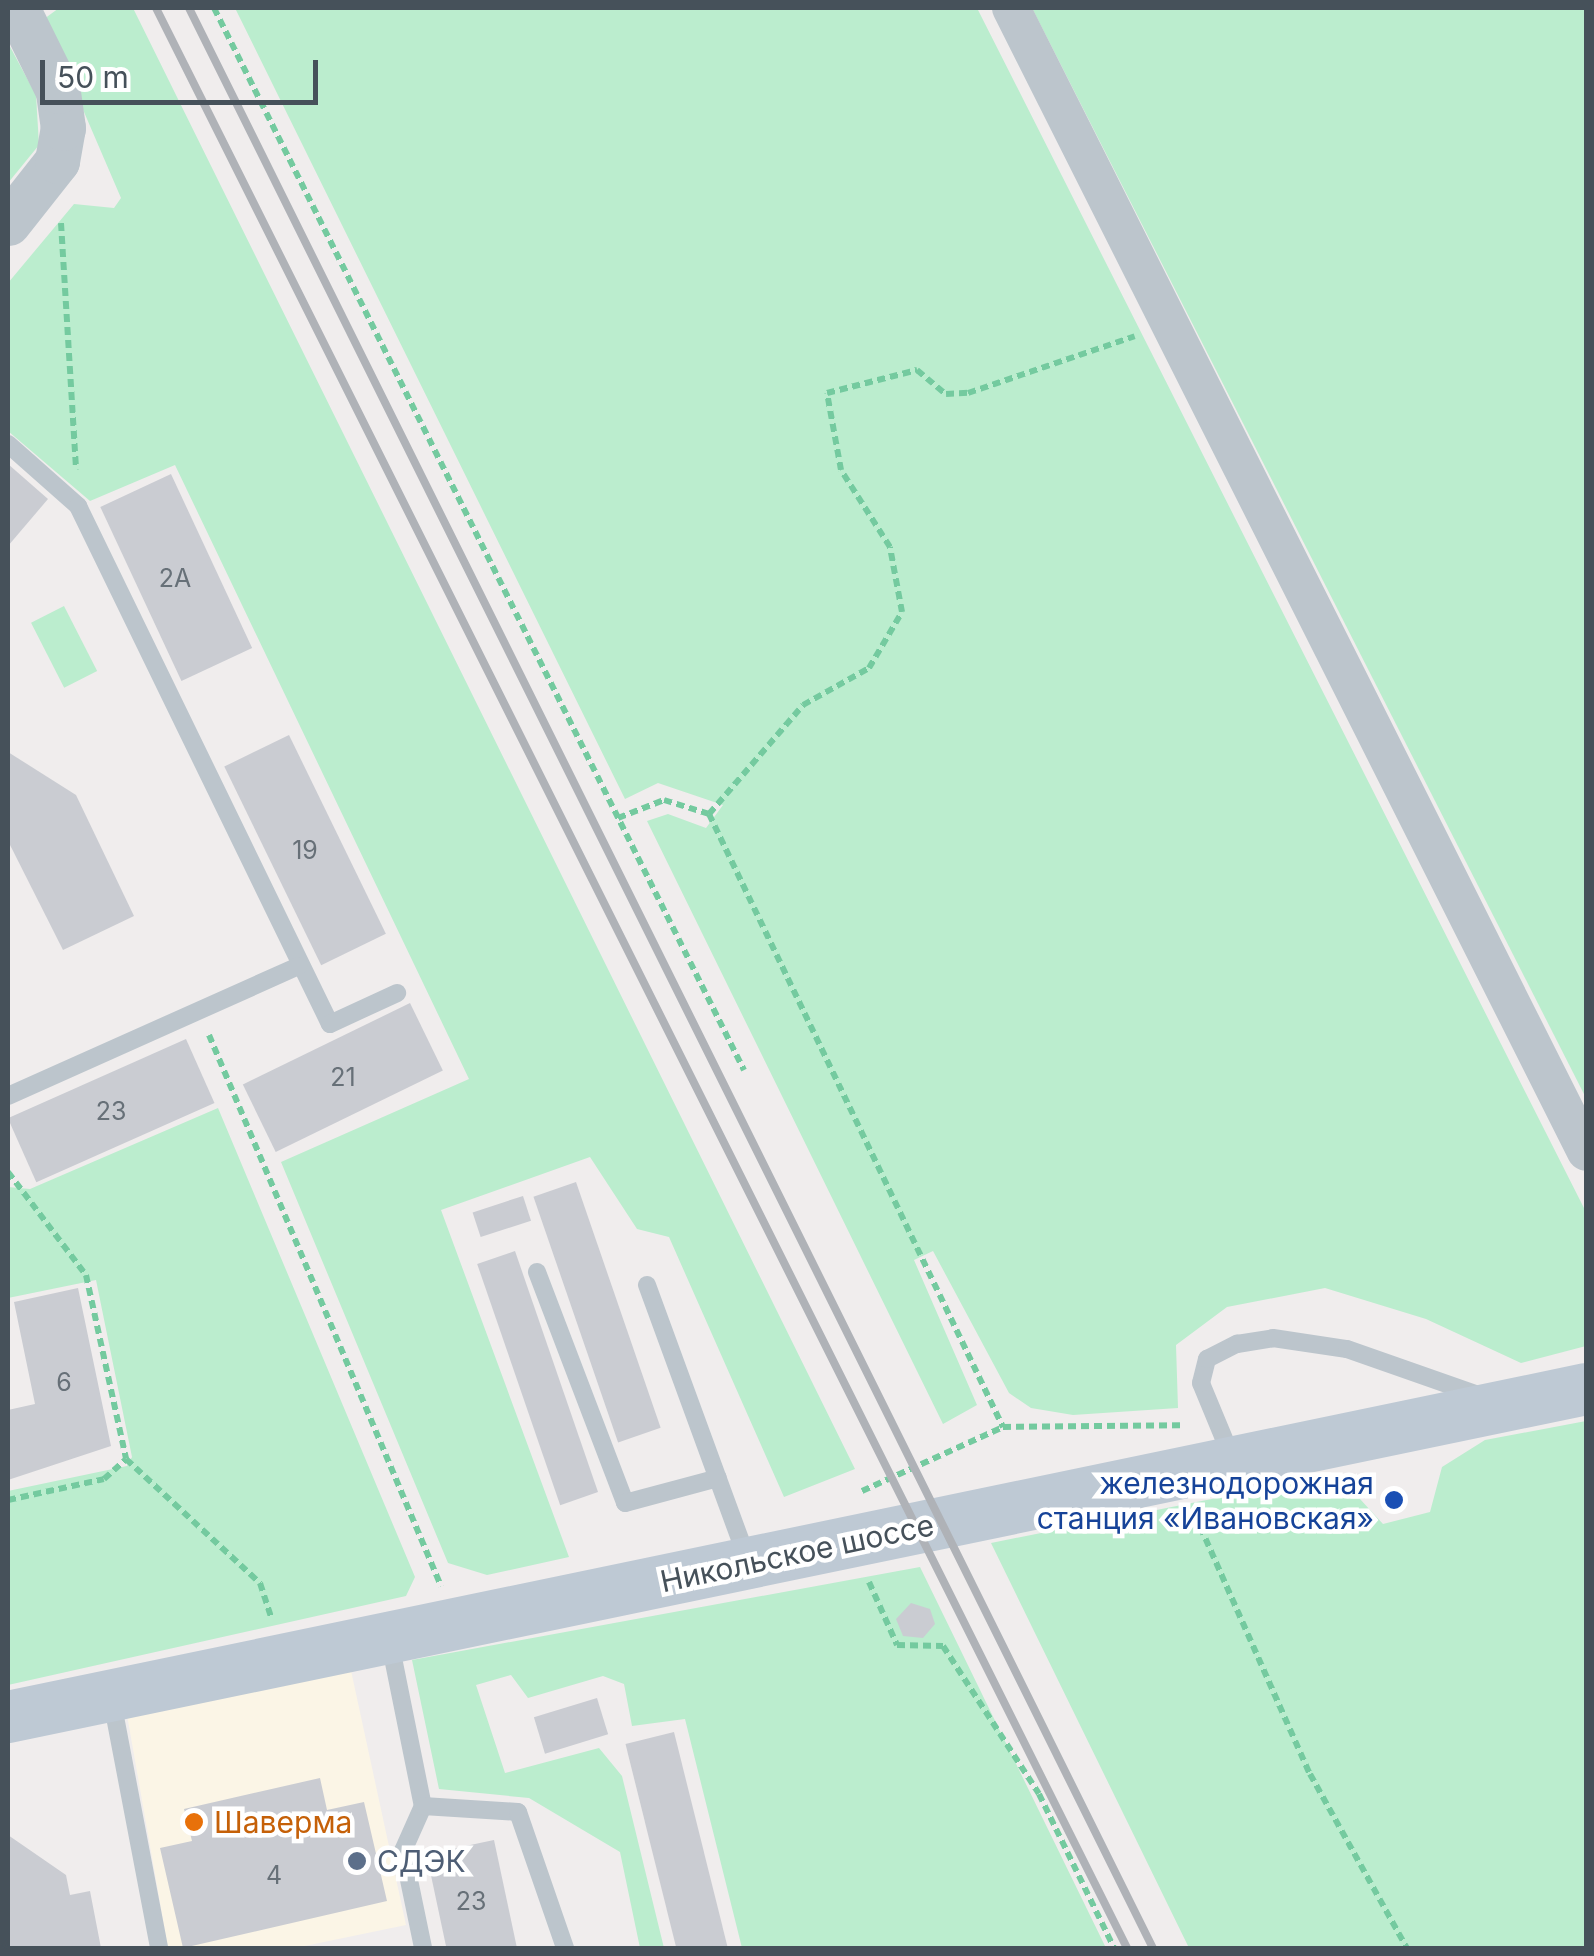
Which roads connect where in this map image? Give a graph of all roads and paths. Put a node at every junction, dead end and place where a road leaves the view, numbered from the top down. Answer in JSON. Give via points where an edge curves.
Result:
{"nodes":[{"id":1,"x":17,"y":8,"type":"edge"},
{"id":2,"x":214,"y":8,"type":"edge"},
{"id":3,"x":1011,"y":8,"type":"edge"},
{"id":4,"x":60,"y":144,"type":"junction"},
{"id":5,"x":8,"y":223,"type":"edge"},
{"id":6,"x":1173,"y":323,"type":"junction"},
{"id":7,"x":8,"y":444,"type":"edge"},
{"id":8,"x":78,"y":506,"type":"junction"},
{"id":9,"x":710,"y":814,"type":"junction"},
{"id":10,"x":618,"y":818,"type":"junction"},
{"id":11,"x":298,"y":966,"type":"junction"},
{"id":12,"x":396,"y":993,"type":"dead end"},
{"id":13,"x":199,"y":1012,"type":"junction"},
{"id":14,"x":744,"y":1070,"type":"dead end"},
{"id":15,"x":8,"y":1096,"type":"edge"},
{"id":16,"x":1586,"y":1152,"type":"edge"},
{"id":17,"x":8,"y":1172,"type":"edge"},
{"id":18,"x":536,"y":1272,"type":"dead end"},
{"id":19,"x":647,"y":1285,"type":"dead end"},
{"id":20,"x":1586,"y":1389,"type":"edge"},
{"id":21,"x":1507,"y":1405,"type":"junction"},
{"id":22,"x":1004,"y":1428,"type":"dead end"},
{"id":23,"x":126,"y":1460,"type":"junction"},
{"id":24,"x":1234,"y":1464,"type":"junction"},
{"id":25,"x":718,"y":1478,"type":"junction"},
{"id":26,"x":8,"y":1500,"type":"edge"},
{"id":27,"x":1194,"y":1507,"type":"dead end"},
{"id":28,"x":851,"y":1542,"type":"junction"},
{"id":29,"x":749,"y":1564,"type":"junction"},
{"id":30,"x":458,"y":1624,"type":"junction"},
{"id":31,"x":389,"y":1638,"type":"junction"},
{"id":32,"x":285,"y":1660,"type":"junction"},
{"id":33,"x":111,"y":1696,"type":"junction"},
{"id":34,"x":8,"y":1717,"type":"edge"},
{"id":35,"x":422,"y":1806,"type":"junction"},
{"id":36,"x":159,"y":1948,"type":"edge"},
{"id":37,"x":423,"y":1948,"type":"edge"},
{"id":38,"x":564,"y":1948,"type":"edge"},
{"id":39,"x":1114,"y":1948,"type":"edge"},
{"id":40,"x":1407,"y":1948,"type":"edge"}],
"edges":[{"from":1,"to":4,"type":"street","via":[[58,90]]},
{"from":2,"to":10,"type":"path"},
{"from":3,"to":6,"type":"street"},
{"from":4,"to":5,"type":"street"},
{"from":4,"to":8,"type":"path"},
{"from":6,"to":9,"type":"path","via":[[968,393],[946,394],[918,370],[827,393],[841,470],[890,547],[902,612],[868,668],[803,705]]},
{"from":6,"to":16,"type":"street"},
{"from":7,"to":8,"type":"lane"},
{"from":8,"to":11,"type":"lane"},
{"from":9,"to":10,"type":"path","via":[[664,800]]},
{"from":9,"to":22,"type":"path"},
{"from":10,"to":14,"type":"path"},
{"from":11,"to":12,"type":"lane","via":[[330,1024]]},
{"from":11,"to":13,"type":"lane"},
{"from":13,"to":15,"type":"lane"},
{"from":13,"to":30,"type":"path"},
{"from":17,"to":23,"type":"path","via":[[86,1275]]},
{"from":18,"to":25,"type":"lane","via":[[625,1503]]},
{"from":19,"to":25,"type":"lane"},
{"from":20,"to":21,"type":"main road","name":"Никольское шоссе"},
{"from":21,"to":24,"type":"main road","name":"Никольское шоссе"},
{"from":21,"to":24,"type":"lane","via":[[1347,1349],[1273,1338],[1237,1344],[1207,1359],[1201,1382]]},
{"from":23,"to":26,"type":"path","via":[[104,1479]]},
{"from":23,"to":32,"type":"path","via":[[260,1583]]},
{"from":24,"to":28,"type":"main road","name":"Никольское шоссе"},
{"from":25,"to":29,"type":"lane"},
{"from":27,"to":40,"type":"path","via":[[1310,1774]]},
{"from":28,"to":29,"type":"main road","name":"Никольское шоссе"},
{"from":28,"to":39,"type":"path","via":[[897,1645],[944,1646],[1039,1794]]},
{"from":29,"to":30,"type":"main road","name":"Никольское шоссе"},
{"from":30,"to":31,"type":"main road","name":"Никольское шоссе"},
{"from":31,"to":32,"type":"main road","name":"Никольское шоссе"},
{"from":31,"to":35,"type":"lane"},
{"from":32,"to":33,"type":"main road","name":"Никольское шоссе"},
{"from":33,"to":34,"type":"main road","name":"Никольское шоссе"},
{"from":33,"to":36,"type":"lane"},
{"from":35,"to":37,"type":"lane","via":[[403,1851]]},
{"from":35,"to":38,"type":"lane","via":[[518,1812]]}]}
